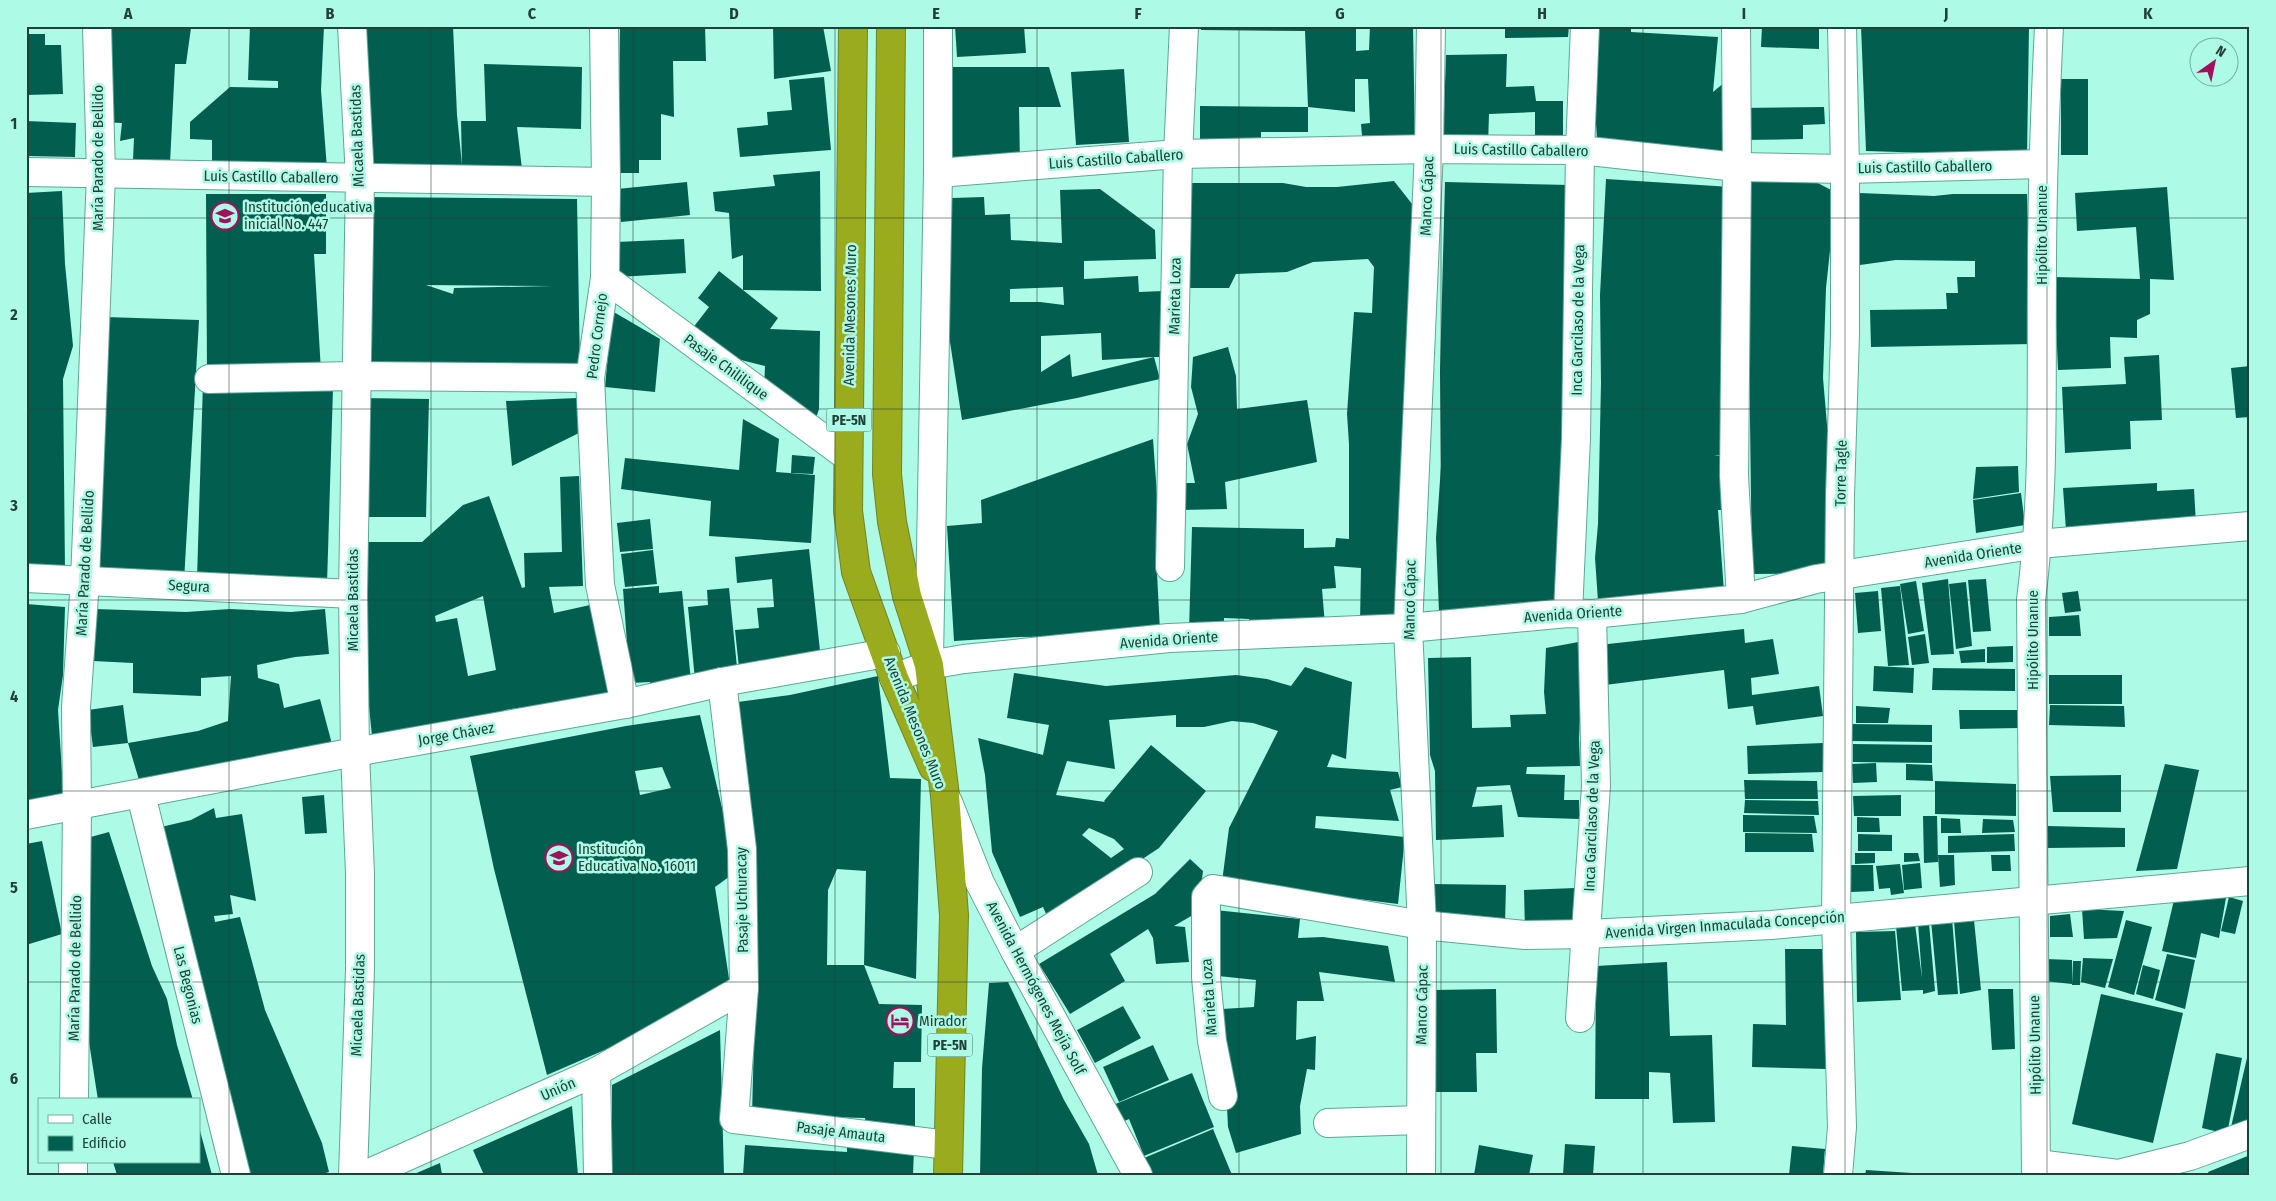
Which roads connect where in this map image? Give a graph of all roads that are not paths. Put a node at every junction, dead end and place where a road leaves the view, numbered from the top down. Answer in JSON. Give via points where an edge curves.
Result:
{"nodes":[{"id":1,"x":97,"y":26,"type":"edge"},
{"id":2,"x":352,"y":26,"type":"edge"},
{"id":3,"x":604,"y":26,"type":"edge"},
{"id":4,"x":853,"y":26,"type":"edge"},
{"id":5,"x":891,"y":26,"type":"edge"},
{"id":6,"x":938,"y":26,"type":"edge"},
{"id":7,"x":1184,"y":26,"type":"edge"},
{"id":8,"x":1431,"y":26,"type":"edge"},
{"id":9,"x":1585,"y":26,"type":"edge"},
{"id":10,"x":1736,"y":26,"type":"edge"},
{"id":11,"x":1842,"y":26,"type":"edge"},
{"id":12,"x":2049,"y":26,"type":"edge"},
{"id":13,"x":1429,"y":149,"type":"junction"},
{"id":14,"x":1580,"y":150,"type":"junction"},
{"id":15,"x":1178,"y":154,"type":"junction"},
{"id":16,"x":2043,"y":164,"type":"junction"},
{"id":17,"x":1738,"y":167,"type":"junction"},
{"id":18,"x":1845,"y":169,"type":"junction"},
{"id":19,"x":26,"y":172,"type":"edge"},
{"id":20,"x":938,"y":173,"type":"junction"},
{"id":21,"x":101,"y":174,"type":"junction"},
{"id":22,"x":360,"y":178,"type":"junction"},
{"id":23,"x":606,"y":182,"type":"junction"},
{"id":24,"x":604,"y":278,"type":"junction"},
{"id":25,"x":355,"y":376,"type":"junction"},
{"id":26,"x":209,"y":378,"type":"dead end"},
{"id":27,"x":590,"y":378,"type":"junction"},
{"id":28,"x":848,"y":457,"type":"junction"},
{"id":29,"x":2250,"y":526,"type":"edge"},
{"id":30,"x":2038,"y":544,"type":"junction"},
{"id":31,"x":1170,"y":566,"type":"dead end"},
{"id":32,"x":1841,"y":576,"type":"junction"},
{"id":33,"x":26,"y":578,"type":"edge"},
{"id":34,"x":85,"y":581,"type":"junction"},
{"id":35,"x":352,"y":594,"type":"junction"},
{"id":36,"x":1741,"y":599,"type":"junction"},
{"id":37,"x":1580,"y":614,"type":"junction"},
{"id":38,"x":1408,"y":628,"type":"junction"},
{"id":39,"x":929,"y":665,"type":"junction"},
{"id":40,"x":890,"y":666,"type":"junction"},
{"id":41,"x":722,"y":682,"type":"junction"},
{"id":42,"x":625,"y":704,"type":"junction"},
{"id":43,"x":355,"y":752,"type":"junction"},
{"id":44,"x":141,"y":794,"type":"junction"},
{"id":45,"x":945,"y":796,"type":"junction"},
{"id":46,"x":77,"y":806,"type":"junction"},
{"id":47,"x":26,"y":816,"type":"edge"},
{"id":48,"x":1138,"y":872,"type":"dead end"},
{"id":49,"x":2250,"y":881,"type":"edge"},
{"id":50,"x":1206,"y":897,"type":"joint"},
{"id":51,"x":2034,"y":899,"type":"junction"},
{"id":52,"x":1836,"y":919,"type":"junction"},
{"id":53,"x":1422,"y":925,"type":"junction"},
{"id":54,"x":1586,"y":934,"type":"junction"},
{"id":55,"x":1016,"y":951,"type":"junction"},
{"id":56,"x":744,"y":988,"type":"junction"},
{"id":57,"x":1580,"y":1018,"type":"dead end"},
{"id":58,"x":596,"y":1072,"type":"junction"},
{"id":59,"x":1223,"y":1096,"type":"dead end"},
{"id":60,"x":74,"y":1098,"type":"edge"},
{"id":61,"x":734,"y":1119,"type":"joint"},
{"id":62,"x":1420,"y":1120,"type":"junction"},
{"id":63,"x":1328,"y":1123,"type":"dead end"},
{"id":64,"x":2250,"y":1134,"type":"edge"},
{"id":65,"x":948,"y":1145,"type":"junction"},
{"id":66,"x":2036,"y":1169,"type":"edge"},
{"id":67,"x":236,"y":1175,"type":"edge"},
{"id":68,"x":353,"y":1175,"type":"edge"},
{"id":69,"x":365,"y":1175,"type":"edge"},
{"id":70,"x":598,"y":1175,"type":"edge"},
{"id":71,"x":948,"y":1175,"type":"edge"},
{"id":72,"x":1138,"y":1175,"type":"edge"},
{"id":73,"x":1421,"y":1175,"type":"edge"},
{"id":74,"x":1838,"y":1175,"type":"edge"}],
"edges":[{"from":1,"to":21,"type":"street","name":"María Parado de Bellido"},
{"from":2,"to":22,"type":"street","name":"Micaela Bastidas"},
{"from":3,"to":23,"type":"street","name":"Pedro Cornejo"},
{"from":4,"to":28,"type":"highway","name":"Avenida Mesones Muro","number":"PE-5N"},
{"from":5,"to":39,"type":"highway","number":"PE-5N","via":[[887,474],[906,596]]},
{"from":6,"to":20,"type":"street"},
{"from":7,"to":15,"type":"street","name":"Marieta Loza"},
{"from":8,"to":13,"type":"street","name":"Manco Cápac"},
{"from":9,"to":14,"type":"street","name":"Inca Garcilaso de la Vega"},
{"from":10,"to":17,"type":"street"},
{"from":11,"to":18,"type":"street","name":"Torre Tagle"},
{"from":12,"to":16,"type":"street","name":"Hipólito Unanue"},
{"from":13,"to":14,"type":"street","name":"Luis Castillo Caballero"},
{"from":13,"to":15,"type":"street","name":"Luis Castillo Caballero"},
{"from":13,"to":38,"type":"street","name":"Manco Cápac"},
{"from":14,"to":17,"type":"street","name":"Luis Castillo Caballero"},
{"from":14,"to":37,"type":"street","name":"Inca Garcilaso de la Vega","via":[[1576,438]]},
{"from":15,"to":20,"type":"street","name":"Luis Castillo Caballero"},
{"from":15,"to":31,"type":"street","name":"Marieta Loza"},
{"from":16,"to":18,"type":"street","name":"Luis Castillo Caballero"},
{"from":16,"to":30,"type":"street","name":"Hipólito Unanue","via":[[2043,422]]},
{"from":17,"to":18,"type":"street","name":"Luis Castillo Caballero"},
{"from":17,"to":36,"type":"street","via":[[1734,476]]},
{"from":18,"to":32,"type":"street","name":"Torre Tagle"},
{"from":19,"to":21,"type":"street","name":"Luis Castillo Caballero"},
{"from":20,"to":39,"type":"street"},
{"from":21,"to":22,"type":"street","name":"Luis Castillo Caballero"},
{"from":21,"to":34,"type":"street","name":"María Parado de Bellido"},
{"from":22,"to":23,"type":"street","name":"Luis Castillo Caballero"},
{"from":22,"to":25,"type":"street","name":"Micaela Bastidas"},
{"from":23,"to":24,"type":"street","name":"Pedro Cornejo"},
{"from":24,"to":27,"type":"street","name":"Pedro Cornejo"},
{"from":24,"to":28,"type":"street","name":"Pasaje Chililique"},
{"from":25,"to":26,"type":"street"},
{"from":25,"to":27,"type":"street"},
{"from":25,"to":35,"type":"street","name":"Micaela Bastidas"},
{"from":27,"to":42,"type":"street","name":"Pedro Cornejo","via":[[600,585]]},
{"from":28,"to":40,"type":"highway","name":"Avenida Mesones Muro","number":"PE-5N","via":[[848,511],[856,572]]},
{"from":29,"to":30,"type":"street","name":"Avenida Oriente"},
{"from":30,"to":32,"type":"street","name":"Avenida Oriente"},
{"from":30,"to":51,"type":"street","name":"Hipólito Unanue","via":[[2031,600]]},
{"from":32,"to":36,"type":"street","name":"Avenida Oriente","via":[[1816,579]]},
{"from":32,"to":52,"type":"street","name":"Torre Tagle"},
{"from":33,"to":34,"type":"street","name":"Segura"},
{"from":34,"to":35,"type":"street","name":"Segura"},
{"from":34,"to":46,"type":"street","name":"María Parado de Bellido","via":[[76,707]]},
{"from":35,"to":43,"type":"street","name":"Micaela Bastidas"},
{"from":36,"to":37,"type":"street","name":"Avenida Oriente"},
{"from":37,"to":38,"type":"street","name":"Avenida Oriente"},
{"from":37,"to":54,"type":"street","name":"Inca Garcilaso de la Vega","via":[[1596,786]]},
{"from":38,"to":39,"type":"street","name":"Avenida Oriente","via":[[1169,638]]},
{"from":38,"to":53,"type":"street","name":"Manco Cápac"},
{"from":39,"to":40,"type":"street","name":"Avenida Oriente"},
{"from":39,"to":45,"type":"highway","number":"PE-5N"},
{"from":40,"to":41,"type":"street","name":"Jorge Chávez"},
{"from":40,"to":45,"type":"highway","name":"Avenida Mesones Muro","number":"PE-5N"},
{"from":41,"to":42,"type":"street","name":"Jorge Chávez"},
{"from":41,"to":56,"type":"street","name":"Pasaje Uchuracay","via":[[742,849]]},
{"from":42,"to":43,"type":"street","name":"Jorge Chávez"},
{"from":43,"to":44,"type":"street","name":"Jorge Chávez"},
{"from":43,"to":68,"type":"street","name":"Micaela Bastidas","via":[[360,970]]},
{"from":44,"to":46,"type":"street","name":"Jorge Chávez"},
{"from":44,"to":67,"type":"street","name":"Las Begonias"},
{"from":45,"to":55,"type":"street","name":"Avenida Hermógenes Mejía Solf","via":[[980,883]]},
{"from":45,"to":65,"type":"highway","number":"PE-5N","via":[[954,915]]},
{"from":46,"to":47,"type":"street","name":"Jorge Chávez"},
{"from":46,"to":60,"type":"street","name":"María Parado de Bellido"},
{"from":48,"to":55,"type":"street"},
{"from":49,"to":51,"type":"street","name":"Avenida Virgen Inmaculada Concepción"},
{"from":50,"to":53,"type":"street","name":"Avenida Virgen Inmaculada Concepción","via":[[1214,889]]},
{"from":50,"to":59,"type":"street","name":"Marieta Loza","via":[[1206,977],[1212,1042]]},
{"from":51,"to":52,"type":"street","name":"Avenida Virgen Inmaculada Concepción"},
{"from":51,"to":66,"type":"street","name":"Hipólito Unanue"},
{"from":52,"to":54,"type":"street","name":"Avenida Virgen Inmaculada Concepción"},
{"from":52,"to":74,"type":"street","name":"Torre Tagle","via":[[1842,1127]]},
{"from":53,"to":54,"type":"street","name":"Avenida Virgen Inmaculada Concepción","via":[[1525,935]]},
{"from":53,"to":62,"type":"street","name":"Manco Cápac"},
{"from":54,"to":57,"type":"street","name":"Inca Garcilaso de la Vega"},
{"from":55,"to":72,"type":"street","name":"Avenida Hermógenes Mejía Solf"},
{"from":56,"to":58,"type":"street","name":"Unión"},
{"from":56,"to":61,"type":"street","name":"Pasaje Uchuracay"},
{"from":58,"to":69,"type":"street","name":"Unión"},
{"from":58,"to":70,"type":"street"},
{"from":61,"to":65,"type":"street","name":"Pasaje Amauta"},
{"from":62,"to":63,"type":"street"},
{"from":62,"to":73,"type":"street","name":"Manco Cápac"},
{"from":64,"to":66,"type":"street","via":[[2190,1156],[2118,1174]]},
{"from":65,"to":71,"type":"highway","number":"PE-5N"}]}
